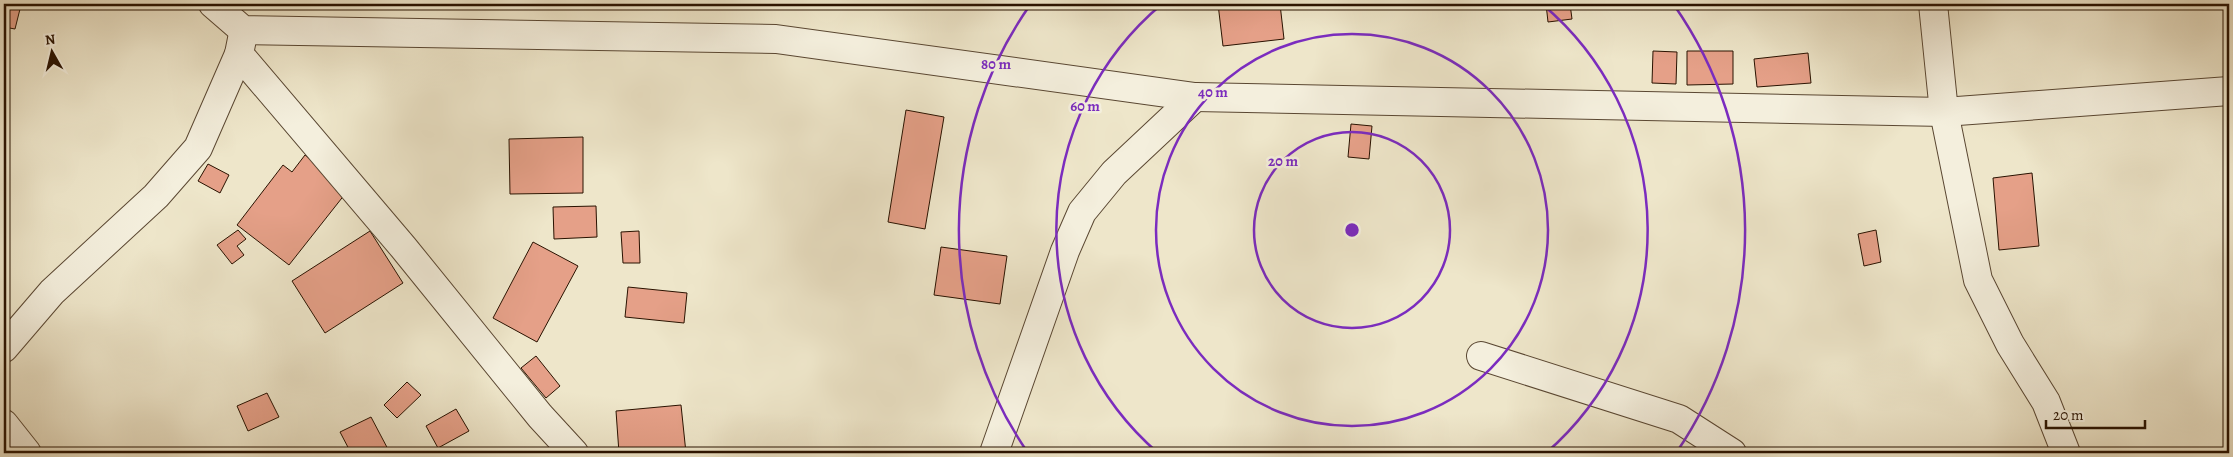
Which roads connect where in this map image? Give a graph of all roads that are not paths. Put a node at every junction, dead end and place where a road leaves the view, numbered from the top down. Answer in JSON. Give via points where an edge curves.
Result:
{"nodes":[{"id":1,"x":213,"y":4,"type":"edge"},
{"id":2,"x":1933,"y":4,"type":"edge"},
{"id":3,"x":241,"y":42,"type":"junction"},
{"id":4,"x":2229,"y":91,"type":"edge"},
{"id":5,"x":1196,"y":97,"type":"junction"},
{"id":6,"x":1944,"y":112,"type":"junction"},
{"id":7,"x":4,"y":348,"type":"edge"},
{"id":8,"x":1481,"y":356,"type":"dead end"},
{"id":9,"x":4,"y":424,"type":"edge"},
{"id":10,"x":27,"y":453,"type":"edge"},
{"id":11,"x":574,"y":453,"type":"edge"},
{"id":12,"x":994,"y":453,"type":"edge"},
{"id":13,"x":1732,"y":453,"type":"edge"},
{"id":14,"x":2066,"y":453,"type":"edge"}],
"edges":[{"from":1,"to":3,"type":"street"},
{"from":2,"to":6,"type":"street"},
{"from":3,"to":5,"type":"street","via":[[776,39]]},
{"from":3,"to":7,"type":"street","via":[[198,148],[156,196],[52,292]]},
{"from":3,"to":11,"type":"street","via":[[403,247],[540,416]]},
{"from":4,"to":6,"type":"street"},
{"from":5,"to":6,"type":"street"},
{"from":5,"to":12,"type":"street","via":[[1114,173],[1082,212],[1065,250]]},
{"from":6,"to":14,"type":"street","via":[[1978,280],[2010,344],[2046,402]]},
{"from":8,"to":13,"type":"street","via":[[1679,419]]},
{"from":9,"to":10,"type":"street"}]}
